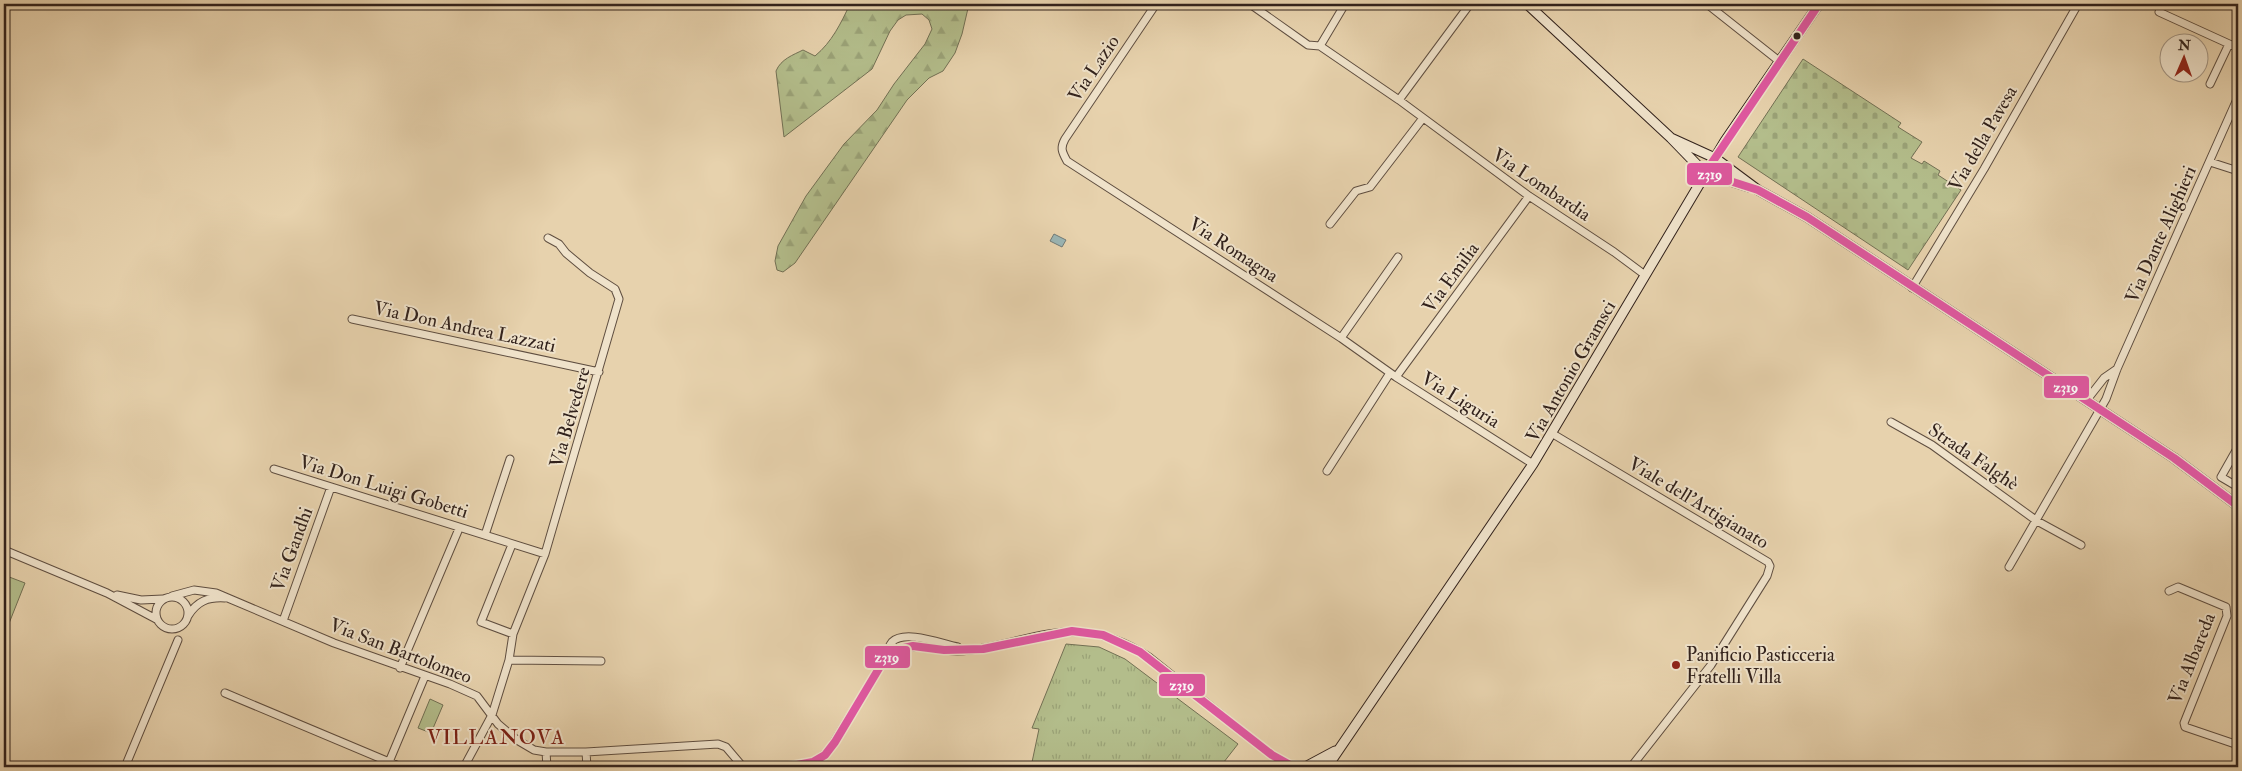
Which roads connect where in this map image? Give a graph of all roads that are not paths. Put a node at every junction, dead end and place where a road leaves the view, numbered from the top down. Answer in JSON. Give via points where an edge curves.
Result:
{"nodes":[{"id":1,"x":1156,"y":4,"type":"edge"},
{"id":2,"x":1250,"y":4,"type":"edge"},
{"id":3,"x":1345,"y":4,"type":"edge"},
{"id":4,"x":1470,"y":4,"type":"edge"},
{"id":5,"x":1526,"y":4,"type":"edge"},
{"id":6,"x":1706,"y":4,"type":"edge"},
{"id":7,"x":1819,"y":4,"type":"edge"},
{"id":8,"x":2078,"y":4,"type":"edge"},
{"id":9,"x":2159,"y":12,"type":"dead end"},
{"id":10,"x":2229,"y":44,"type":"junction"},
{"id":11,"x":1320,"y":46,"type":"junction"},
{"id":12,"x":2238,"y":48,"type":"edge"},
{"id":13,"x":1779,"y":61,"type":"junction"},
{"id":14,"x":2210,"y":84,"type":"dead end"},
{"id":15,"x":2238,"y":97,"type":"edge"},
{"id":16,"x":1399,"y":100,"type":"junction"},
{"id":17,"x":2238,"y":106,"type":"edge"},
{"id":18,"x":2231,"y":113,"type":"junction"},
{"id":19,"x":1423,"y":118,"type":"junction"},
{"id":20,"x":1671,"y":138,"type":"junction"},
{"id":21,"x":1062,"y":153,"type":"joint"},
{"id":22,"x":1714,"y":158,"type":"junction"},
{"id":23,"x":2210,"y":162,"type":"junction"},
{"id":24,"x":2238,"y":171,"type":"edge"},
{"id":25,"x":1705,"y":174,"type":"junction"},
{"id":26,"x":1758,"y":190,"type":"junction"},
{"id":27,"x":1529,"y":196,"type":"junction"},
{"id":28,"x":1330,"y":224,"type":"dead end"},
{"id":29,"x":548,"y":238,"type":"dead end"},
{"id":30,"x":1398,"y":257,"type":"dead end"},
{"id":31,"x":1645,"y":275,"type":"junction"},
{"id":32,"x":1912,"y":288,"type":"junction"},
{"id":33,"x":352,"y":318,"type":"dead end"},
{"id":34,"x":1341,"y":338,"type":"junction"},
{"id":35,"x":2118,"y":369,"type":"junction"},
{"id":36,"x":599,"y":372,"type":"junction"},
{"id":37,"x":1393,"y":375,"type":"junction"},
{"id":38,"x":2086,"y":401,"type":"junction"},
{"id":39,"x":2100,"y":410,"type":"junction"},
{"id":40,"x":1891,"y":422,"type":"dead end"},
{"id":41,"x":1553,"y":434,"type":"junction"},
{"id":42,"x":2238,"y":447,"type":"edge"},
{"id":43,"x":510,"y":459,"type":"dead end"},
{"id":44,"x":1533,"y":464,"type":"junction"},
{"id":45,"x":274,"y":469,"type":"dead end"},
{"id":46,"x":1327,"y":471,"type":"dead end"},
{"id":47,"x":331,"y":487,"type":"junction"},
{"id":48,"x":2238,"y":487,"type":"edge"},
{"id":49,"x":2238,"y":506,"type":"edge"},
{"id":50,"x":2038,"y":521,"type":"junction"},
{"id":51,"x":458,"y":531,"type":"dead end"},
{"id":52,"x":485,"y":535,"type":"junction"},
{"id":53,"x":2081,"y":546,"type":"dead end"},
{"id":54,"x":511,"y":548,"type":"dead end"},
{"id":55,"x":4,"y":550,"type":"edge"},
{"id":56,"x":546,"y":554,"type":"junction"},
{"id":57,"x":2009,"y":568,"type":"dead end"},
{"id":58,"x":2169,"y":591,"type":"dead end"},
{"id":59,"x":107,"y":593,"type":"junction"},
{"id":60,"x":172,"y":596,"type":"junction"},
{"id":61,"x":163,"y":599,"type":"junction"},
{"id":62,"x":230,"y":599,"type":"junction"},
{"id":63,"x":156,"y":619,"type":"junction"},
{"id":64,"x":187,"y":619,"type":"junction"},
{"id":65,"x":283,"y":621,"type":"junction"},
{"id":66,"x":172,"y":629,"type":"junction"},
{"id":67,"x":514,"y":634,"type":"junction"},
{"id":68,"x":178,"y":640,"type":"junction"},
{"id":69,"x":968,"y":650,"type":"junction"},
{"id":70,"x":509,"y":660,"type":"junction"},
{"id":71,"x":884,"y":660,"type":"junction"},
{"id":72,"x":601,"y":661,"type":"dead end"},
{"id":73,"x":400,"y":668,"type":"junction"},
{"id":74,"x":426,"y":676,"type":"junction"},
{"id":75,"x":225,"y":694,"type":"dead end"},
{"id":76,"x":492,"y":714,"type":"junction"},
{"id":77,"x":2238,"y":746,"type":"edge"},
{"id":78,"x":1340,"y":748,"type":"junction"},
{"id":79,"x":546,"y":752,"type":"junction"},
{"id":80,"x":586,"y":752,"type":"junction"},
{"id":81,"x":1272,"y":755,"type":"junction"},
{"id":82,"x":390,"y":762,"type":"junction"},
{"id":83,"x":125,"y":767,"type":"edge"},
{"id":84,"x":401,"y":767,"type":"edge"},
{"id":85,"x":464,"y":767,"type":"edge"},
{"id":86,"x":546,"y":767,"type":"edge"},
{"id":87,"x":587,"y":767,"type":"edge"},
{"id":88,"x":743,"y":767,"type":"edge"},
{"id":89,"x":786,"y":767,"type":"edge"},
{"id":90,"x":1280,"y":767,"type":"edge"},
{"id":91,"x":1305,"y":767,"type":"edge"},
{"id":92,"x":1328,"y":767,"type":"edge"},
{"id":93,"x":1631,"y":767,"type":"edge"}],
"edges":[{"from":1,"to":21,"type":"street","name":"Via Lazio","via":[[1065,139]]},
{"from":2,"to":11,"type":"street","name":"Via Lombardia","via":[[1308,45]]},
{"from":3,"to":11,"type":"street"},
{"from":4,"to":16,"type":"street"},
{"from":5,"to":20,"type":"main road"},
{"from":6,"to":13,"type":"street"},
{"from":7,"to":13,"type":"main road","name":"Via Antonio Gramsci"},
{"from":8,"to":32,"type":"street","name":"Via della Pavesa"},
{"from":9,"to":10,"type":"street"},
{"from":10,"to":12,"type":"street"},
{"from":10,"to":14,"type":"street"},
{"from":11,"to":16,"type":"street","name":"Via Lombardia"},
{"from":13,"to":22,"type":"main road","name":"Via Antonio Gramsci"},
{"from":15,"to":18,"type":"street","name":"Via Dante Alighieri"},
{"from":16,"to":19,"type":"street","name":"Via Lombardia"},
{"from":17,"to":18,"type":"street","name":"Via Dante Alighieri"},
{"from":18,"to":23,"type":"street","name":"Via Dante Alighieri"},
{"from":19,"to":27,"type":"street","name":"Via Lombardia"},
{"from":19,"to":28,"type":"street","via":[[1370,186],[1356,191]]},
{"from":20,"to":22,"type":"main road"},
{"from":20,"to":25,"type":"main road"},
{"from":21,"to":34,"type":"street","name":"Via Romagna","via":[[1080,170]]},
{"from":22,"to":25,"type":"main road","name":"Via Antonio Gramsci"},
{"from":22,"to":26,"type":"main road"},
{"from":23,"to":24,"type":"street"},
{"from":23,"to":35,"type":"street","name":"Via Dante Alighieri"},
{"from":25,"to":26,"type":"main road"},
{"from":25,"to":31,"type":"main road","name":"Via Antonio Gramsci"},
{"from":26,"to":32,"type":"main road","via":[[1807,217]]},
{"from":27,"to":31,"type":"street","name":"Via Lombardia"},
{"from":27,"to":37,"type":"street","name":"Via Emilia"},
{"from":29,"to":36,"type":"street","name":"Via Belvedere","via":[[590,273],[615,288],[619,298]]},
{"from":30,"to":34,"type":"street"},
{"from":31,"to":41,"type":"main road","name":"Via Antonio Gramsci"},
{"from":32,"to":38,"type":"main road"},
{"from":33,"to":36,"type":"street","name":"Via Don Andrea Lazzati"},
{"from":34,"to":37,"type":"street","name":"Via Romagna"},
{"from":35,"to":38,"type":"street","name":"Via Dante Alighieri","via":[[2104,378]]},
{"from":35,"to":39,"type":"street","name":"Via Dante Alighieri"},
{"from":36,"to":56,"type":"street","name":"Via Belvedere"},
{"from":37,"to":44,"type":"street","name":"Via Liguria"},
{"from":37,"to":46,"type":"street"},
{"from":38,"to":39,"type":"main road"},
{"from":39,"to":49,"type":"main road","via":[[2174,458]]},
{"from":39,"to":50,"type":"street"},
{"from":40,"to":50,"type":"street","name":"Strada Falghè","via":[[1967,468]]},
{"from":41,"to":44,"type":"main road","name":"Via Antonio Gramsci"},
{"from":41,"to":93,"type":"street","name":"Viale dell'Artigianato","via":[[1770,566],[1724,648]]},
{"from":42,"to":48,"type":"street","via":[[2221,477]]},
{"from":43,"to":52,"type":"street","name":"Via Don Luigi Gobetti"},
{"from":44,"to":78,"type":"main road","name":"Via Antonio Gramsci"},
{"from":45,"to":47,"type":"street","name":"Via Don Luigi Gobetti"},
{"from":47,"to":52,"type":"street","name":"Via Don Luigi Gobetti"},
{"from":47,"to":65,"type":"street","name":"Via Gandhi"},
{"from":50,"to":53,"type":"street","name":"Strada Falghè"},
{"from":50,"to":57,"type":"street"},
{"from":51,"to":73,"type":"street"},
{"from":52,"to":56,"type":"street","name":"Via Don Luigi Gobetti"},
{"from":54,"to":67,"type":"street","via":[[481,622]]},
{"from":55,"to":59,"type":"street"},
{"from":56,"to":67,"type":"street","name":"Via Belvedere"},
{"from":58,"to":77,"type":"street","name":"Via Albareda","via":[[2178,587],[2226,608],[2228,616],[2184,723],[2185,727]]},
{"from":59,"to":61,"type":"street","name":"Via San Bartolomeo","via":[[141,600]]},
{"from":59,"to":63,"type":"street"},
{"from":60,"to":61,"type":"street","name":"Via San Bartolomeo"},
{"from":60,"to":62,"type":"street","name":"Via San Bartolomeo","via":[[201,589]]},
{"from":60,"to":64,"type":"street","via":[[186,604]]},
{"from":61,"to":63,"type":"street","via":[[156,608]]},
{"from":62,"to":64,"type":"street","name":"Via San Bartolomeo","via":[[204,600]]},
{"from":62,"to":65,"type":"street","name":"Via San Bartolomeo"},
{"from":63,"to":66,"type":"street","via":[[163,627]]},
{"from":64,"to":66,"type":"street","name":"Via San Bartolomeo"},
{"from":64,"to":68,"type":"street"},
{"from":65,"to":73,"type":"street","name":"Via San Bartolomeo"},
{"from":66,"to":68,"type":"street"},
{"from":67,"to":70,"type":"street","name":"Via Belvedere"},
{"from":68,"to":83,"type":"street"},
{"from":69,"to":71,"type":"street","via":[[909,646]]},
{"from":69,"to":71,"type":"street","via":[[904,636],[890,644]]},
{"from":69,"to":81,"type":"street","via":[[1072,631],[1111,638],[1150,657]]},
{"from":70,"to":72,"type":"street"},
{"from":70,"to":76,"type":"street","name":"Via Belvedere"},
{"from":71,"to":89,"type":"street","via":[[828,752],[817,760]]},
{"from":73,"to":74,"type":"street","name":"Via San Bartolomeo"},
{"from":74,"to":76,"type":"street","name":"Via San Bartolomeo","via":[[477,696]]},
{"from":74,"to":82,"type":"street"},
{"from":75,"to":82,"type":"street"},
{"from":76,"to":79,"type":"street","name":"Via San Bartolomeo","via":[[498,724],[517,740],[534,750]]},
{"from":76,"to":85,"type":"street","name":"Via Belvedere"},
{"from":78,"to":91,"type":"main road","name":"Via Antonio Gramsci"},
{"from":78,"to":92,"type":"main road","name":"Via Antonio Gramsci"},
{"from":79,"to":80,"type":"street","name":"Via San Bartolomeo"},
{"from":79,"to":86,"type":"street"},
{"from":80,"to":87,"type":"street"},
{"from":80,"to":88,"type":"street","name":"Via San Bartolomeo","via":[[721,744]]},
{"from":81,"to":90,"type":"street"},
{"from":81,"to":91,"type":"street","via":[[1287,764]]},
{"from":82,"to":84,"type":"street"}]}
